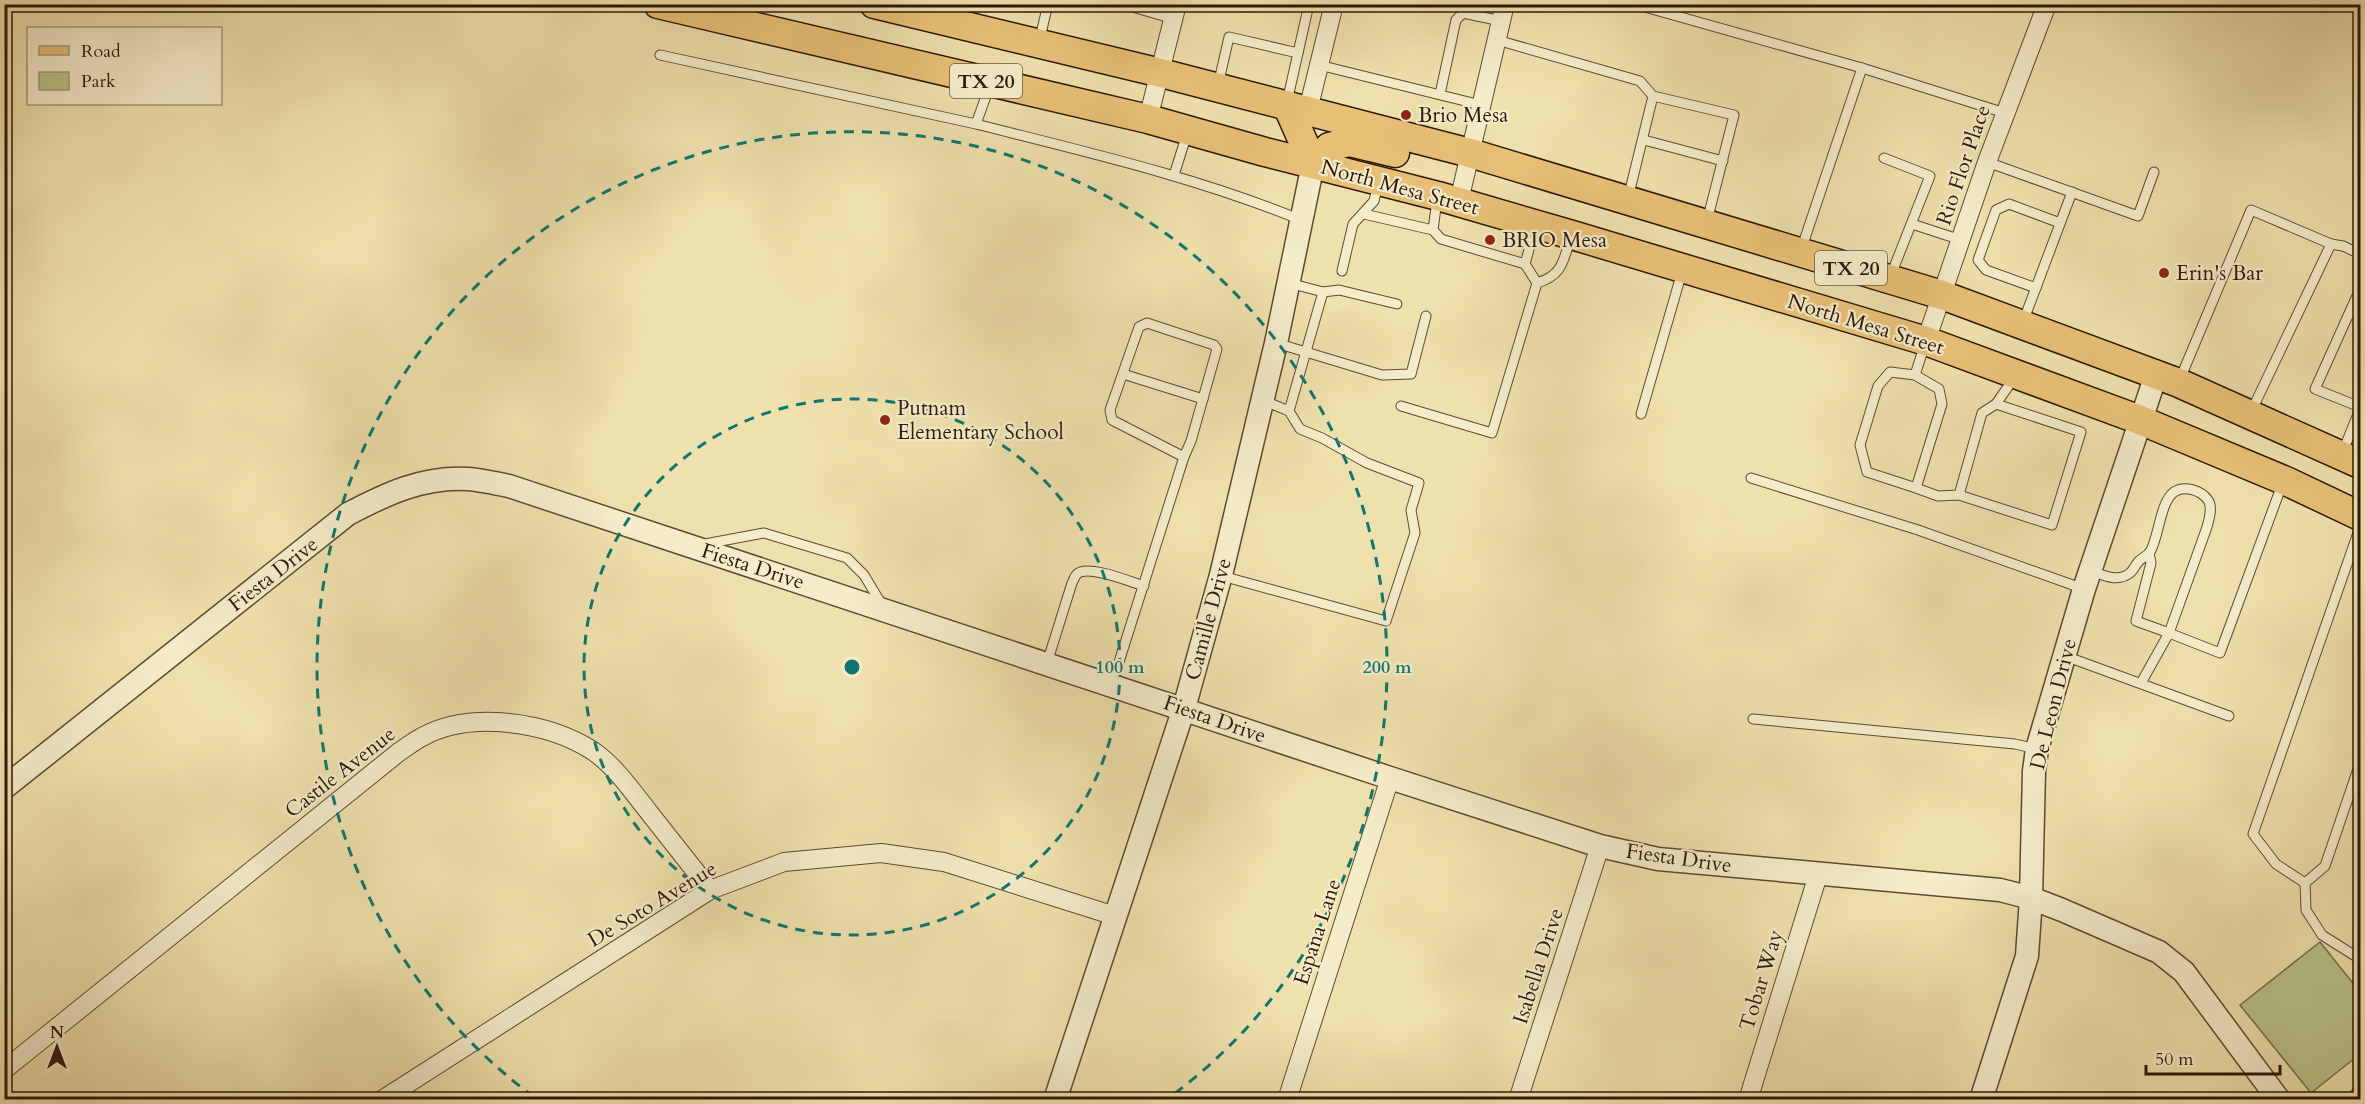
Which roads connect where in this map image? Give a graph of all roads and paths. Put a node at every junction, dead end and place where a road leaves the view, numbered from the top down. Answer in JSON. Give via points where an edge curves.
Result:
{"nodes":[{"id":1,"x":658,"y":4,"type":"edge"},
{"id":2,"x":874,"y":4,"type":"edge"},
{"id":3,"x":1048,"y":4,"type":"edge"},
{"id":4,"x":1309,"y":4,"type":"edge"},
{"id":5,"x":1334,"y":4,"type":"edge"},
{"id":6,"x":1634,"y":4,"type":"edge"},
{"id":7,"x":2047,"y":4,"type":"edge"},
{"id":8,"x":1121,"y":5,"type":"edge"},
{"id":9,"x":924,"y":10,"type":"edge"},
{"id":10,"x":720,"y":11,"type":"edge"},
{"id":11,"x":1176,"y":12,"type":"edge"},
{"id":12,"x":1503,"y":13,"type":"edge"},
{"id":13,"x":961,"y":14,"type":"edge"},
{"id":14,"x":1497,"y":39,"type":"junction"},
{"id":15,"x":1038,"y":44,"type":"junction"},
{"id":16,"x":1298,"y":53,"type":"junction"},
{"id":17,"x":660,"y":55,"type":"dead end"},
{"id":18,"x":1319,"y":65,"type":"junction"},
{"id":19,"x":1862,"y":68,"type":"junction"},
{"id":20,"x":1161,"y":73,"type":"junction"},
{"id":21,"x":991,"y":82,"type":"junction"},
{"id":22,"x":1218,"y":88,"type":"junction"},
{"id":23,"x":1440,"y":94,"type":"junction"},
{"id":24,"x":1653,"y":96,"type":"junction"},
{"id":25,"x":1481,"y":105,"type":"junction"},
{"id":26,"x":1297,"y":107,"type":"junction"},
{"id":27,"x":2004,"y":113,"type":"junction"},
{"id":28,"x":1148,"y":119,"type":"junction"},
{"id":29,"x":976,"y":124,"type":"junction"},
{"id":30,"x":1188,"y":129,"type":"junction"},
{"id":31,"x":1644,"y":140,"type":"junction"},
{"id":32,"x":1460,"y":151,"type":"junction"},
{"id":33,"x":1884,"y":158,"type":"dead end"},
{"id":34,"x":1722,"y":161,"type":"junction"},
{"id":35,"x":1987,"y":162,"type":"junction"},
{"id":36,"x":1313,"y":164,"type":"junction"},
{"id":37,"x":2154,"y":172,"type":"dead end"},
{"id":38,"x":1173,"y":175,"type":"junction"},
{"id":39,"x":1379,"y":180,"type":"junction"},
{"id":40,"x":2072,"y":192,"type":"junction"},
{"id":41,"x":1448,"y":198,"type":"junction"},
{"id":42,"x":1628,"y":200,"type":"junction"},
{"id":43,"x":1364,"y":214,"type":"junction"},
{"id":44,"x":1303,"y":220,"type":"junction"},
{"id":45,"x":2061,"y":223,"type":"junction"},
{"id":46,"x":1536,"y":224,"type":"junction"},
{"id":47,"x":1706,"y":224,"type":"junction"},
{"id":48,"x":1911,"y":224,"type":"junction"},
{"id":49,"x":1433,"y":230,"type":"junction"},
{"id":50,"x":1572,"y":235,"type":"junction"},
{"id":51,"x":1961,"y":240,"type":"junction"},
{"id":52,"x":2331,"y":244,"type":"junction"},
{"id":53,"x":1801,"y":252,"type":"junction"},
{"id":54,"x":2361,"y":254,"type":"edge"},
{"id":55,"x":1525,"y":264,"type":"junction"},
{"id":56,"x":1683,"y":268,"type":"junction"},
{"id":57,"x":1342,"y":271,"type":"dead end"},
{"id":58,"x":1890,"y":279,"type":"junction"},
{"id":59,"x":1289,"y":283,"type":"junction"},
{"id":60,"x":1537,"y":283,"type":"junction"},
{"id":61,"x":2036,"y":288,"type":"junction"},
{"id":62,"x":2361,"y":290,"type":"edge"},
{"id":63,"x":1323,"y":292,"type":"junction"},
{"id":64,"x":1942,"y":295,"type":"junction"},
{"id":65,"x":1397,"y":304,"type":"dead end"},
{"id":66,"x":1426,"y":316,"type":"dead end"},
{"id":67,"x":2022,"y":324,"type":"junction"},
{"id":68,"x":1926,"y":341,"type":"junction"},
{"id":69,"x":1276,"y":343,"type":"junction"},
{"id":70,"x":1307,"y":352,"type":"junction"},
{"id":71,"x":1123,"y":374,"type":"junction"},
{"id":72,"x":1915,"y":375,"type":"junction"},
{"id":73,"x":2016,"y":375,"type":"junction"},
{"id":74,"x":2167,"y":379,"type":"junction"},
{"id":75,"x":1203,"y":399,"type":"junction"},
{"id":76,"x":1262,"y":400,"type":"junction"},
{"id":77,"x":1996,"y":404,"type":"junction"},
{"id":78,"x":1401,"y":406,"type":"dead end"},
{"id":79,"x":2361,"y":408,"type":"edge"},
{"id":80,"x":1289,"y":411,"type":"junction"},
{"id":81,"x":1641,"y":414,"type":"dead end"},
{"id":82,"x":2250,"y":414,"type":"junction"},
{"id":83,"x":2140,"y":420,"type":"junction"},
{"id":84,"x":1184,"y":457,"type":"junction"},
{"id":85,"x":2351,"y":460,"type":"edge"},
{"id":86,"x":1751,"y":478,"type":"dead end"},
{"id":87,"x":2283,"y":480,"type":"junction"},
{"id":88,"x":1916,"y":488,"type":"junction"},
{"id":89,"x":1959,"y":495,"type":"junction"},
{"id":90,"x":2361,"y":516,"type":"edge"},
{"id":91,"x":2361,"y":527,"type":"edge"},
{"id":92,"x":694,"y":546,"type":"junction"},
{"id":93,"x":2149,"y":553,"type":"junction"},
{"id":94,"x":1221,"y":575,"type":"junction"},
{"id":95,"x":2087,"y":580,"type":"junction"},
{"id":96,"x":1144,"y":586,"type":"junction"},
{"id":97,"x":885,"y":609,"type":"junction"},
{"id":98,"x":2169,"y":633,"type":"junction"},
{"id":99,"x":2065,"y":656,"type":"junction"},
{"id":100,"x":1047,"y":663,"type":"junction"},
{"id":101,"x":2141,"y":683,"type":"junction"},
{"id":102,"x":1112,"y":684,"type":"junction"},
{"id":103,"x":1184,"y":708,"type":"junction"},
{"id":104,"x":2229,"y":716,"type":"dead end"},
{"id":105,"x":1753,"y":719,"type":"dead end"},
{"id":106,"x":2037,"y":749,"type":"junction"},
{"id":107,"x":2361,"y":763,"type":"edge"},
{"id":108,"x":1390,"y":778,"type":"junction"},
{"id":109,"x":4,"y":788,"type":"edge"},
{"id":110,"x":1600,"y":846,"type":"junction"},
{"id":111,"x":1818,"y":875,"type":"junction"},
{"id":112,"x":2305,"y":883,"type":"junction"},
{"id":113,"x":710,"y":890,"type":"junction"},
{"id":114,"x":2031,"y":898,"type":"junction"},
{"id":115,"x":1115,"y":916,"type":"junction"},
{"id":116,"x":2361,"y":959,"type":"edge"},
{"id":117,"x":4,"y":1070,"type":"edge"},
{"id":118,"x":382,"y":1100,"type":"edge"},
{"id":119,"x":1055,"y":1100,"type":"edge"},
{"id":120,"x":1287,"y":1100,"type":"edge"},
{"id":121,"x":1518,"y":1100,"type":"edge"},
{"id":122,"x":1748,"y":1100,"type":"edge"},
{"id":123,"x":1981,"y":1100,"type":"edge"},
{"id":124,"x":2279,"y":1100,"type":"edge"}],
"edges":[{"from":1,"to":10,"type":"main road","name":"North Mesa Street","number":"TX 20"},
{"from":2,"to":9,"type":"main road","number":"TX 20"},
{"from":3,"to":15,"type":"lane"},
{"from":4,"to":16,"type":"lane"},
{"from":5,"to":18,"type":"street"},
{"from":6,"to":19,"type":"lane"},
{"from":7,"to":27,"type":"street","name":"Rio Flor Place"},
{"from":8,"to":11,"type":"lane"},
{"from":9,"to":13,"type":"main road","number":"TX 20"},
{"from":10,"to":21,"type":"main road","name":"North Mesa Street","number":"TX 20"},
{"from":11,"to":20,"type":"street"},
{"from":12,"to":14,"type":"street"},
{"from":12,"to":23,"type":"lane","via":[[1463,13],[1456,20]]},
{"from":13,"to":15,"type":"main road","number":"TX 20"},
{"from":14,"to":24,"type":"lane","via":[[1640,81]]},
{"from":14,"to":25,"type":"street"},
{"from":15,"to":20,"type":"main road","number":"TX 20"},
{"from":16,"to":22,"type":"lane","via":[[1230,37]]},
{"from":16,"to":26,"type":"lane"},
{"from":17,"to":29,"type":"lane"},
{"from":18,"to":23,"type":"lane"},
{"from":18,"to":26,"type":"street"},
{"from":19,"to":27,"type":"lane"},
{"from":19,"to":53,"type":"lane"},
{"from":20,"to":22,"type":"main road","number":"TX 20"},
{"from":20,"to":28,"type":"street"},
{"from":21,"to":28,"type":"main road","name":"North Mesa Street","number":"TX 20"},
{"from":21,"to":29,"type":"lane"},
{"from":22,"to":26,"type":"main road","number":"TX 20"},
{"from":23,"to":25,"type":"lane"},
{"from":24,"to":31,"type":"lane"},
{"from":24,"to":34,"type":"lane","via":[[1734,116]]},
{"from":25,"to":32,"type":"street"},
{"from":26,"to":32,"type":"main road","number":"TX 20"},
{"from":26,"to":36,"type":"main road"},
{"from":27,"to":35,"type":"street","name":"Rio Flor Place"},
{"from":28,"to":30,"type":"main road","name":"North Mesa Street","number":"TX 20"},
{"from":29,"to":38,"type":"lane"},
{"from":30,"to":36,"type":"main road","name":"North Mesa Street","number":"TX 20"},
{"from":30,"to":38,"type":"lane"},
{"from":31,"to":34,"type":"lane"},
{"from":31,"to":42,"type":"lane"},
{"from":32,"to":36,"type":"main road","via":[[1428,161],[1349,142],[1329,147]]},
{"from":32,"to":41,"type":"street"},
{"from":32,"to":42,"type":"main road","number":"TX 20"},
{"from":33,"to":48,"type":"lane","via":[[1930,176]]},
{"from":34,"to":47,"type":"lane"},
{"from":35,"to":40,"type":"lane"},
{"from":35,"to":51,"type":"street","name":"Rio Flor Place"},
{"from":36,"to":39,"type":"main road","name":"North Mesa Street","number":"TX 20"},
{"from":36,"to":44,"type":"street","name":"Camille Drive"},
{"from":37,"to":40,"type":"lane","via":[[2138,216]]},
{"from":38,"to":44,"type":"lane"},
{"from":39,"to":41,"type":"main road","name":"North Mesa Street","number":"TX 20"},
{"from":39,"to":43,"type":"lane","via":[[1374,201]]},
{"from":40,"to":45,"type":"lane"},
{"from":41,"to":46,"type":"main road","name":"North Mesa Street","number":"TX 20"},
{"from":41,"to":49,"type":"lane"},
{"from":42,"to":47,"type":"main road","number":"TX 20"},
{"from":43,"to":49,"type":"lane"},
{"from":43,"to":57,"type":"lane","via":[[1353,224]]},
{"from":44,"to":59,"type":"street","name":"Camille Drive"},
{"from":45,"to":61,"type":"lane"},
{"from":45,"to":61,"type":"lane","via":[[2008,204],[1996,210],[1978,260],[1986,270]]},
{"from":46,"to":50,"type":"main road","name":"North Mesa Street","number":"TX 20"},
{"from":46,"to":55,"type":"lane"},
{"from":47,"to":53,"type":"main road","number":"TX 20"},
{"from":48,"to":51,"type":"lane"},
{"from":48,"to":58,"type":"lane"},
{"from":49,"to":55,"type":"lane","via":[[1441,239]]},
{"from":50,"to":56,"type":"main road","name":"North Mesa Street","number":"TX 20"},
{"from":50,"to":60,"type":"lane","via":[[1563,262],[1551,279]]},
{"from":51,"to":64,"type":"street","name":"Rio Flor Place"},
{"from":52,"to":54,"type":"lane"},
{"from":52,"to":74,"type":"lane","via":[[2251,210]]},
{"from":52,"to":82,"type":"lane"},
{"from":53,"to":58,"type":"main road","number":"TX 20"},
{"from":55,"to":60,"type":"lane"},
{"from":56,"to":68,"type":"main road","name":"North Mesa Street","number":"TX 20"},
{"from":56,"to":81,"type":"lane"},
{"from":58,"to":64,"type":"main road","number":"TX 20"},
{"from":59,"to":63,"type":"lane"},
{"from":59,"to":69,"type":"street","name":"Camille Drive"},
{"from":60,"to":78,"type":"lane","via":[[1492,433]]},
{"from":61,"to":67,"type":"lane"},
{"from":62,"to":79,"type":"lane","via":[[2315,389]]},
{"from":63,"to":65,"type":"lane","via":[[1339,290]]},
{"from":63,"to":70,"type":"lane"},
{"from":64,"to":67,"type":"main road","number":"TX 20"},
{"from":64,"to":68,"type":"street","name":"Rio Flor Place"},
{"from":66,"to":70,"type":"lane","via":[[1411,374],[1382,375]]},
{"from":67,"to":74,"type":"main road","number":"TX 20"},
{"from":68,"to":72,"type":"lane"},
{"from":68,"to":73,"type":"main road","name":"North Mesa Street","number":"TX 20"},
{"from":69,"to":70,"type":"lane"},
{"from":69,"to":76,"type":"street","name":"Camille Drive"},
{"from":70,"to":80,"type":"lane"},
{"from":71,"to":75,"type":"lane"},
{"from":71,"to":75,"type":"lane","via":[[1139,327],[1147,323],[1217,349]]},
{"from":71,"to":84,"type":"lane","via":[[1110,410],[1112,420]]},
{"from":72,"to":88,"type":"lane","via":[[1939,388],[1942,404]]},
{"from":72,"to":88,"type":"lane","via":[[1890,372],[1878,386],[1860,445],[1867,472]]},
{"from":73,"to":77,"type":"lane"},
{"from":73,"to":83,"type":"main road","name":"North Mesa Street","number":"TX 20"},
{"from":74,"to":82,"type":"main road","number":"TX 20"},
{"from":74,"to":83,"type":"street","name":"De Leon Drive"},
{"from":75,"to":84,"type":"lane"},
{"from":76,"to":80,"type":"lane"},
{"from":76,"to":94,"type":"street","name":"Camille Drive"},
{"from":77,"to":89,"type":"lane","via":[[1982,413]]},
{"from":77,"to":89,"type":"lane","via":[[2081,432],[2052,525]]},
{"from":79,"to":85,"type":"lane"},
{"from":80,"to":94,"type":"lane","via":[[1300,429],[1367,463],[1419,483],[1411,510],[1415,533],[1386,621]]},
{"from":82,"to":85,"type":"main road","number":"TX 20"},
{"from":83,"to":87,"type":"main road","name":"North Mesa Street","number":"TX 20"},
{"from":83,"to":95,"type":"street","name":"De Leon Drive"},
{"from":84,"to":96,"type":"lane"},
{"from":86,"to":95,"type":"lane"},
{"from":87,"to":90,"type":"main road","name":"North Mesa Street","number":"TX 20"},
{"from":87,"to":98,"type":"lane","via":[[2220,653]]},
{"from":88,"to":89,"type":"lane","via":[[1938,496]]},
{"from":91,"to":112,"type":"lane","via":[[2253,834],[2276,864]]},
{"from":92,"to":97,"type":"street","name":"Fiesta Drive"},
{"from":92,"to":97,"type":"lane","via":[[764,533],[847,558],[864,575]]},
{"from":92,"to":109,"type":"street","name":"Fiesta Drive","via":[[509,486],[467,479],[436,480],[385,494],[348,514]]},
{"from":93,"to":95,"type":"lane","via":[[2120,579]]},
{"from":93,"to":98,"type":"lane","via":[[2150,571],[2136,621]]},
{"from":93,"to":98,"type":"lane","via":[[2174,492],[2185,488],[2208,500],[2207,527]]},
{"from":94,"to":103,"type":"street","name":"Camille Drive"},
{"from":95,"to":99,"type":"street","name":"De Leon Drive"},
{"from":96,"to":100,"type":"lane","via":[[1094,571],[1077,574]]},
{"from":96,"to":102,"type":"lane"},
{"from":97,"to":100,"type":"street","name":"Fiesta Drive"},
{"from":98,"to":101,"type":"lane"},
{"from":99,"to":101,"type":"lane"},
{"from":99,"to":106,"type":"street","name":"De Leon Drive"},
{"from":100,"to":102,"type":"street","name":"Fiesta Drive"},
{"from":101,"to":104,"type":"lane"},
{"from":102,"to":103,"type":"street","name":"Fiesta Drive"},
{"from":103,"to":108,"type":"street","name":"Fiesta Drive"},
{"from":103,"to":115,"type":"street","name":"Camille Drive"},
{"from":105,"to":106,"type":"lane"},
{"from":106,"to":114,"type":"street","name":"De Leon Drive"},
{"from":107,"to":112,"type":"lane","via":[[2325,866]]},
{"from":108,"to":110,"type":"street","name":"Fiesta Drive"},
{"from":108,"to":120,"type":"street","name":"Espana Lane"},
{"from":110,"to":111,"type":"street","name":"Fiesta Drive","via":[[1658,859]]},
{"from":110,"to":121,"type":"street","name":"Isabella Drive"},
{"from":111,"to":114,"type":"street","name":"Fiesta Drive","via":[[2000,890]]},
{"from":111,"to":122,"type":"street","name":"Tobar Way"},
{"from":112,"to":116,"type":"lane","via":[[2307,910],[2322,934]]},
{"from":113,"to":115,"type":"street","name":"De Soto Avenue","via":[[784,862],[881,853],[945,862]]},
{"from":113,"to":117,"type":"street","name":"Castile Avenue","via":[[627,784],[594,752],[560,734],[526,724],[456,726],[424,736],[399,752]]},
{"from":113,"to":118,"type":"street","name":"De Soto Avenue"},
{"from":114,"to":123,"type":"street","name":"De Leon Drive","via":[[2027,957]]},
{"from":114,"to":124,"type":"street","name":"Fiesta Drive","via":[[2158,952],[2184,972]]},
{"from":115,"to":119,"type":"street","name":"Camille Drive"}]}
